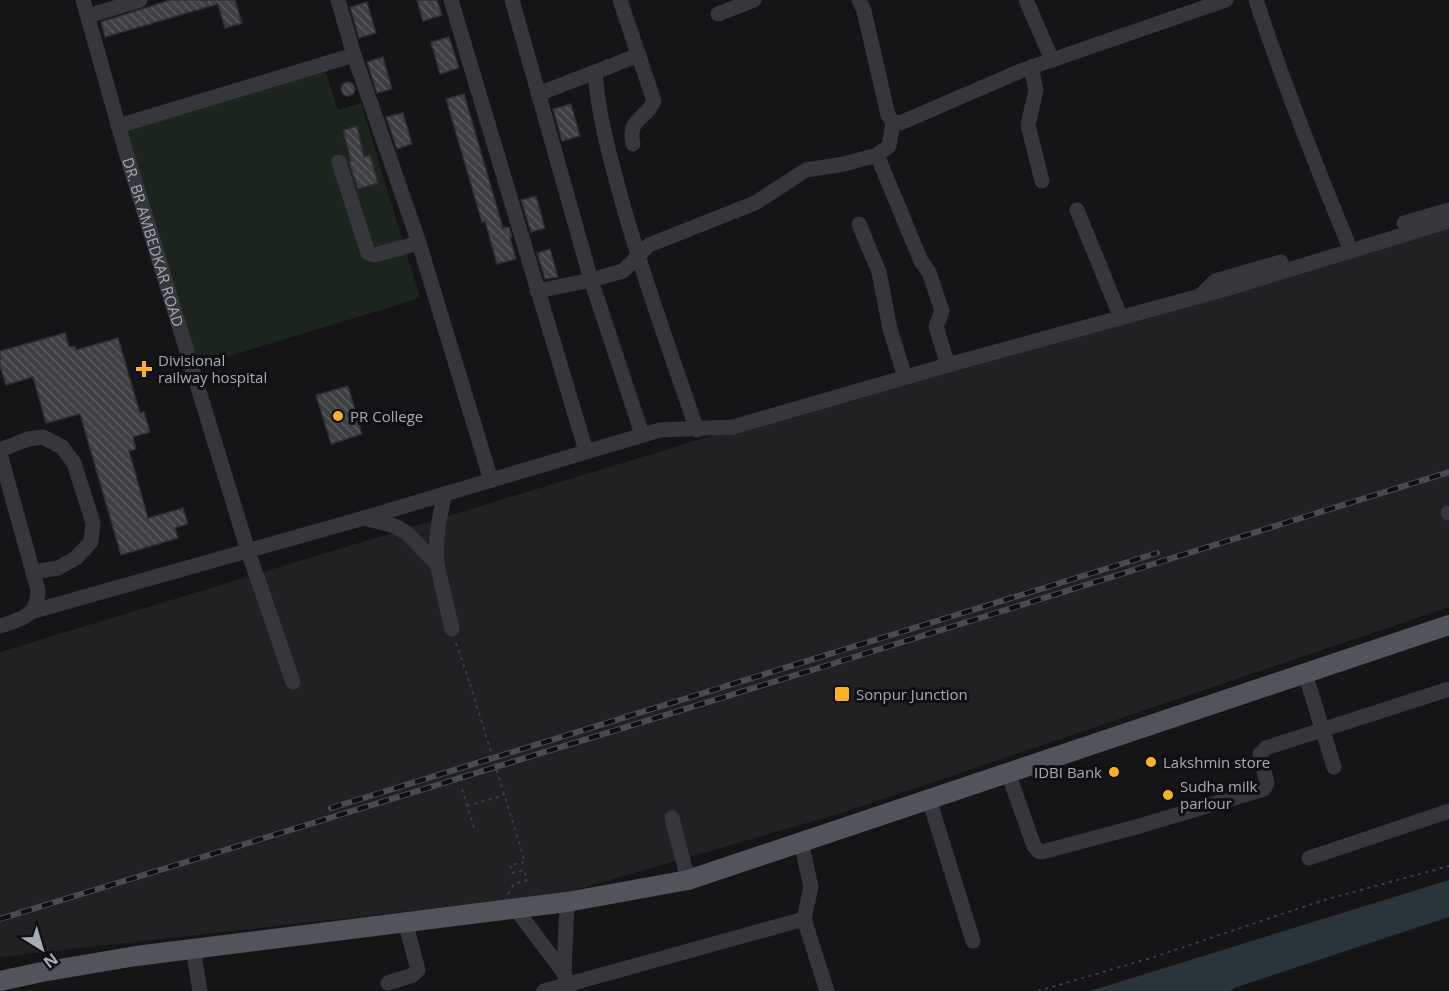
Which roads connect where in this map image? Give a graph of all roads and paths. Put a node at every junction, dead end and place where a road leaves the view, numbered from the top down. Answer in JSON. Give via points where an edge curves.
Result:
{"nodes":[{"id":1,"x":83,"y":0,"type":"edge"},
{"id":2,"x":140,"y":0,"type":"edge"},
{"id":3,"x":338,"y":0,"type":"edge"},
{"id":4,"x":451,"y":0,"type":"edge"},
{"id":5,"x":512,"y":0,"type":"edge"},
{"id":6,"x":621,"y":0,"type":"edge"},
{"id":7,"x":754,"y":0,"type":"edge"},
{"id":8,"x":859,"y":0,"type":"edge"},
{"id":9,"x":1026,"y":0,"type":"edge"},
{"id":10,"x":1226,"y":0,"type":"edge"},
{"id":11,"x":1256,"y":0,"type":"edge"},
{"id":12,"x":718,"y":14,"type":"dead end"},
{"id":13,"x":88,"y":16,"type":"junction"},
{"id":14,"x":354,"y":55,"type":"junction"},
{"id":15,"x":639,"y":55,"type":"junction"},
{"id":16,"x":1052,"y":60,"type":"junction"},
{"id":17,"x":1031,"y":67,"type":"junction"},
{"id":18,"x":594,"y":72,"type":"junction"},
{"id":19,"x":538,"y":94,"type":"junction"},
{"id":20,"x":894,"y":122,"type":"junction"},
{"id":21,"x":118,"y":126,"type":"junction"},
{"id":22,"x":633,"y":144,"type":"dead end"},
{"id":23,"x":877,"y":155,"type":"junction"},
{"id":24,"x":339,"y":162,"type":"dead end"},
{"id":25,"x":1042,"y":181,"type":"dead end"},
{"id":26,"x":1077,"y":210,"type":"dead end"},
{"id":27,"x":1449,"y":210,"type":"edge"},
{"id":28,"x":1449,"y":221,"type":"edge"},
{"id":29,"x":859,"y":224,"type":"dead end"},
{"id":30,"x":1347,"y":241,"type":"junction"},
{"id":31,"x":420,"y":243,"type":"junction"},
{"id":32,"x":637,"y":256,"type":"junction"},
{"id":33,"x":591,"y":280,"type":"junction"},
{"id":34,"x":537,"y":291,"type":"junction"},
{"id":35,"x":1200,"y":296,"type":"junction"},
{"id":36,"x":1121,"y":318,"type":"junction"},
{"id":37,"x":948,"y":365,"type":"junction"},
{"id":38,"x":904,"y":377,"type":"junction"},
{"id":39,"x":697,"y":430,"type":"junction"},
{"id":40,"x":642,"y":434,"type":"junction"},
{"id":41,"x":586,"y":451,"type":"junction"},
{"id":42,"x":0,"y":452,"type":"edge"},
{"id":43,"x":491,"y":480,"type":"junction"},
{"id":44,"x":446,"y":494,"type":"junction"},
{"id":45,"x":364,"y":518,"type":"junction"},
{"id":46,"x":248,"y":551,"type":"junction"},
{"id":47,"x":437,"y":564,"type":"junction"},
{"id":48,"x":33,"y":572,"type":"junction"},
{"id":49,"x":34,"y":611,"type":"junction"},
{"id":50,"x":1449,"y":625,"type":"edge"},
{"id":51,"x":0,"y":626,"type":"edge"},
{"id":52,"x":452,"y":629,"type":"joint"},
{"id":53,"x":1305,"y":673,"type":"junction"},
{"id":54,"x":293,"y":682,"type":"dead end"},
{"id":55,"x":1449,"y":689,"type":"edge"},
{"id":56,"x":1323,"y":730,"type":"junction"},
{"id":57,"x":1334,"y":767,"type":"dead end"},
{"id":58,"x":1008,"y":772,"type":"junction"},
{"id":59,"x":462,"y":789,"type":"dead end"},
{"id":60,"x":504,"y":795,"type":"junction"},
{"id":61,"x":929,"y":799,"type":"junction"},
{"id":62,"x":467,"y":806,"type":"junction"},
{"id":63,"x":1449,"y":811,"type":"edge"},
{"id":64,"x":672,"y":818,"type":"dead end"},
{"id":65,"x":475,"y":831,"type":"dead end"},
{"id":66,"x":801,"y":842,"type":"junction"},
{"id":67,"x":1310,"y":858,"type":"dead end"},
{"id":68,"x":1449,"y":866,"type":"edge"},
{"id":69,"x":688,"y":880,"type":"junction"},
{"id":70,"x":514,"y":884,"type":"dead end"},
{"id":71,"x":567,"y":902,"type":"junction"},
{"id":72,"x":515,"y":908,"type":"junction"},
{"id":73,"x":804,"y":919,"type":"junction"},
{"id":74,"x":405,"y":921,"type":"junction"},
{"id":75,"x":973,"y":941,"type":"dead end"},
{"id":76,"x":193,"y":949,"type":"junction"},
{"id":77,"x":0,"y":981,"type":"edge"},
{"id":78,"x":388,"y":983,"type":"dead end"},
{"id":79,"x":567,"y":983,"type":"edge"},
{"id":80,"x":200,"y":991,"type":"edge"},
{"id":81,"x":544,"y":991,"type":"edge"},
{"id":82,"x":827,"y":991,"type":"edge"},
{"id":83,"x":1038,"y":991,"type":"edge"}],
"edges":[{"from":1,"to":13,"type":"street","name":"DR. BR AMBEDKAR ROAD"},
{"from":2,"to":13,"type":"street"},
{"from":3,"to":14,"type":"street"},
{"from":4,"to":34,"type":"street"},
{"from":5,"to":19,"type":"street"},
{"from":6,"to":15,"type":"street"},
{"from":7,"to":12,"type":"street"},
{"from":8,"to":20,"type":"street","via":[[885,105]]},
{"from":9,"to":16,"type":"street"},
{"from":10,"to":16,"type":"street"},
{"from":11,"to":30,"type":"street","via":[[1307,145]]},
{"from":13,"to":21,"type":"street","name":"DR. BR AMBEDKAR ROAD"},
{"from":14,"to":21,"type":"street"},
{"from":14,"to":31,"type":"street"},
{"from":15,"to":18,"type":"street"},
{"from":15,"to":22,"type":"street","via":[[654,101],[630,133]]},
{"from":16,"to":17,"type":"street"},
{"from":17,"to":20,"type":"street","via":[[909,120]]},
{"from":17,"to":25,"type":"street","via":[[1036,90],[1028,125]]},
{"from":18,"to":19,"type":"street"},
{"from":18,"to":32,"type":"street","via":[[609,154]]},
{"from":19,"to":33,"type":"street"},
{"from":20,"to":23,"type":"street","via":[[890,146]]},
{"from":21,"to":46,"type":"street","name":"DR. BR AMBEDKAR ROAD"},
{"from":23,"to":32,"type":"street","via":[[806,170],[755,203],[659,240]]},
{"from":23,"to":37,"type":"street","via":[[931,277],[942,311],[936,327]]},
{"from":24,"to":31,"type":"street","via":[[368,253],[374,255]]},
{"from":26,"to":36,"type":"street"},
{"from":27,"to":30,"type":"street"},
{"from":28,"to":35,"type":"street"},
{"from":29,"to":38,"type":"street","via":[[879,272]]},
{"from":30,"to":35,"type":"street","via":[[1215,281]]},
{"from":31,"to":43,"type":"street"},
{"from":32,"to":33,"type":"street","via":[[623,271]]},
{"from":32,"to":39,"type":"street"},
{"from":33,"to":34,"type":"street"},
{"from":33,"to":40,"type":"street"},
{"from":34,"to":41,"type":"street"},
{"from":35,"to":36,"type":"street"},
{"from":36,"to":37,"type":"street"},
{"from":37,"to":38,"type":"street"},
{"from":38,"to":39,"type":"street","via":[[733,427]]},
{"from":39,"to":40,"type":"street","via":[[666,429]]},
{"from":40,"to":41,"type":"street"},
{"from":41,"to":43,"type":"street"},
{"from":42,"to":48,"type":"street"},
{"from":42,"to":48,"type":"street","via":[[28,439],[43,437],[62,447],[74,463],[93,524],[91,542],[76,558],[58,568]]},
{"from":43,"to":44,"type":"street"},
{"from":44,"to":45,"type":"street"},
{"from":44,"to":47,"type":"street","via":[[436,529]]},
{"from":45,"to":46,"type":"street"},
{"from":45,"to":47,"type":"street","via":[[396,526]]},
{"from":46,"to":49,"type":"street"},
{"from":46,"to":54,"type":"street","name":"DR. BR AMBEDKAR ROAD"},
{"from":47,"to":52,"type":"street"},
{"from":48,"to":49,"type":"street","via":[[38,590]]},
{"from":49,"to":51,"type":"street"},
{"from":50,"to":53,"type":"main road"},
{"from":52,"to":60,"type":"path","bridge":true},
{"from":53,"to":56,"type":"street"},
{"from":53,"to":58,"type":"main road"},
{"from":55,"to":56,"type":"street"},
{"from":56,"to":57,"type":"street"},
{"from":56,"to":58,"type":"street","via":[[1263,751],[1260,758],[1267,785],[1264,789],[1042,852],[1035,846]]},
{"from":58,"to":61,"type":"main road"},
{"from":59,"to":62,"type":"path"},
{"from":60,"to":62,"type":"path"},
{"from":60,"to":70,"type":"path","bridge":true,"via":[[525,862],[510,865],[512,873],[524,870],[527,880]]},
{"from":61,"to":66,"type":"main road"},
{"from":61,"to":75,"type":"street"},
{"from":62,"to":65,"type":"path"},
{"from":63,"to":67,"type":"street"},
{"from":64,"to":69,"type":"street"},
{"from":66,"to":69,"type":"main road"},
{"from":66,"to":73,"type":"street","via":[[811,887]]},
{"from":68,"to":83,"type":"path","via":[[1324,900]]},
{"from":69,"to":71,"type":"main road"},
{"from":71,"to":72,"type":"main road"},
{"from":71,"to":79,"type":"street"},
{"from":72,"to":74,"type":"main road"},
{"from":72,"to":79,"type":"street"},
{"from":73,"to":79,"type":"street"},
{"from":73,"to":82,"type":"street"},
{"from":74,"to":76,"type":"main road"},
{"from":74,"to":78,"type":"street","via":[[418,970]]},
{"from":76,"to":77,"type":"main road"},
{"from":76,"to":80,"type":"street"},
{"from":79,"to":81,"type":"street"}]}
